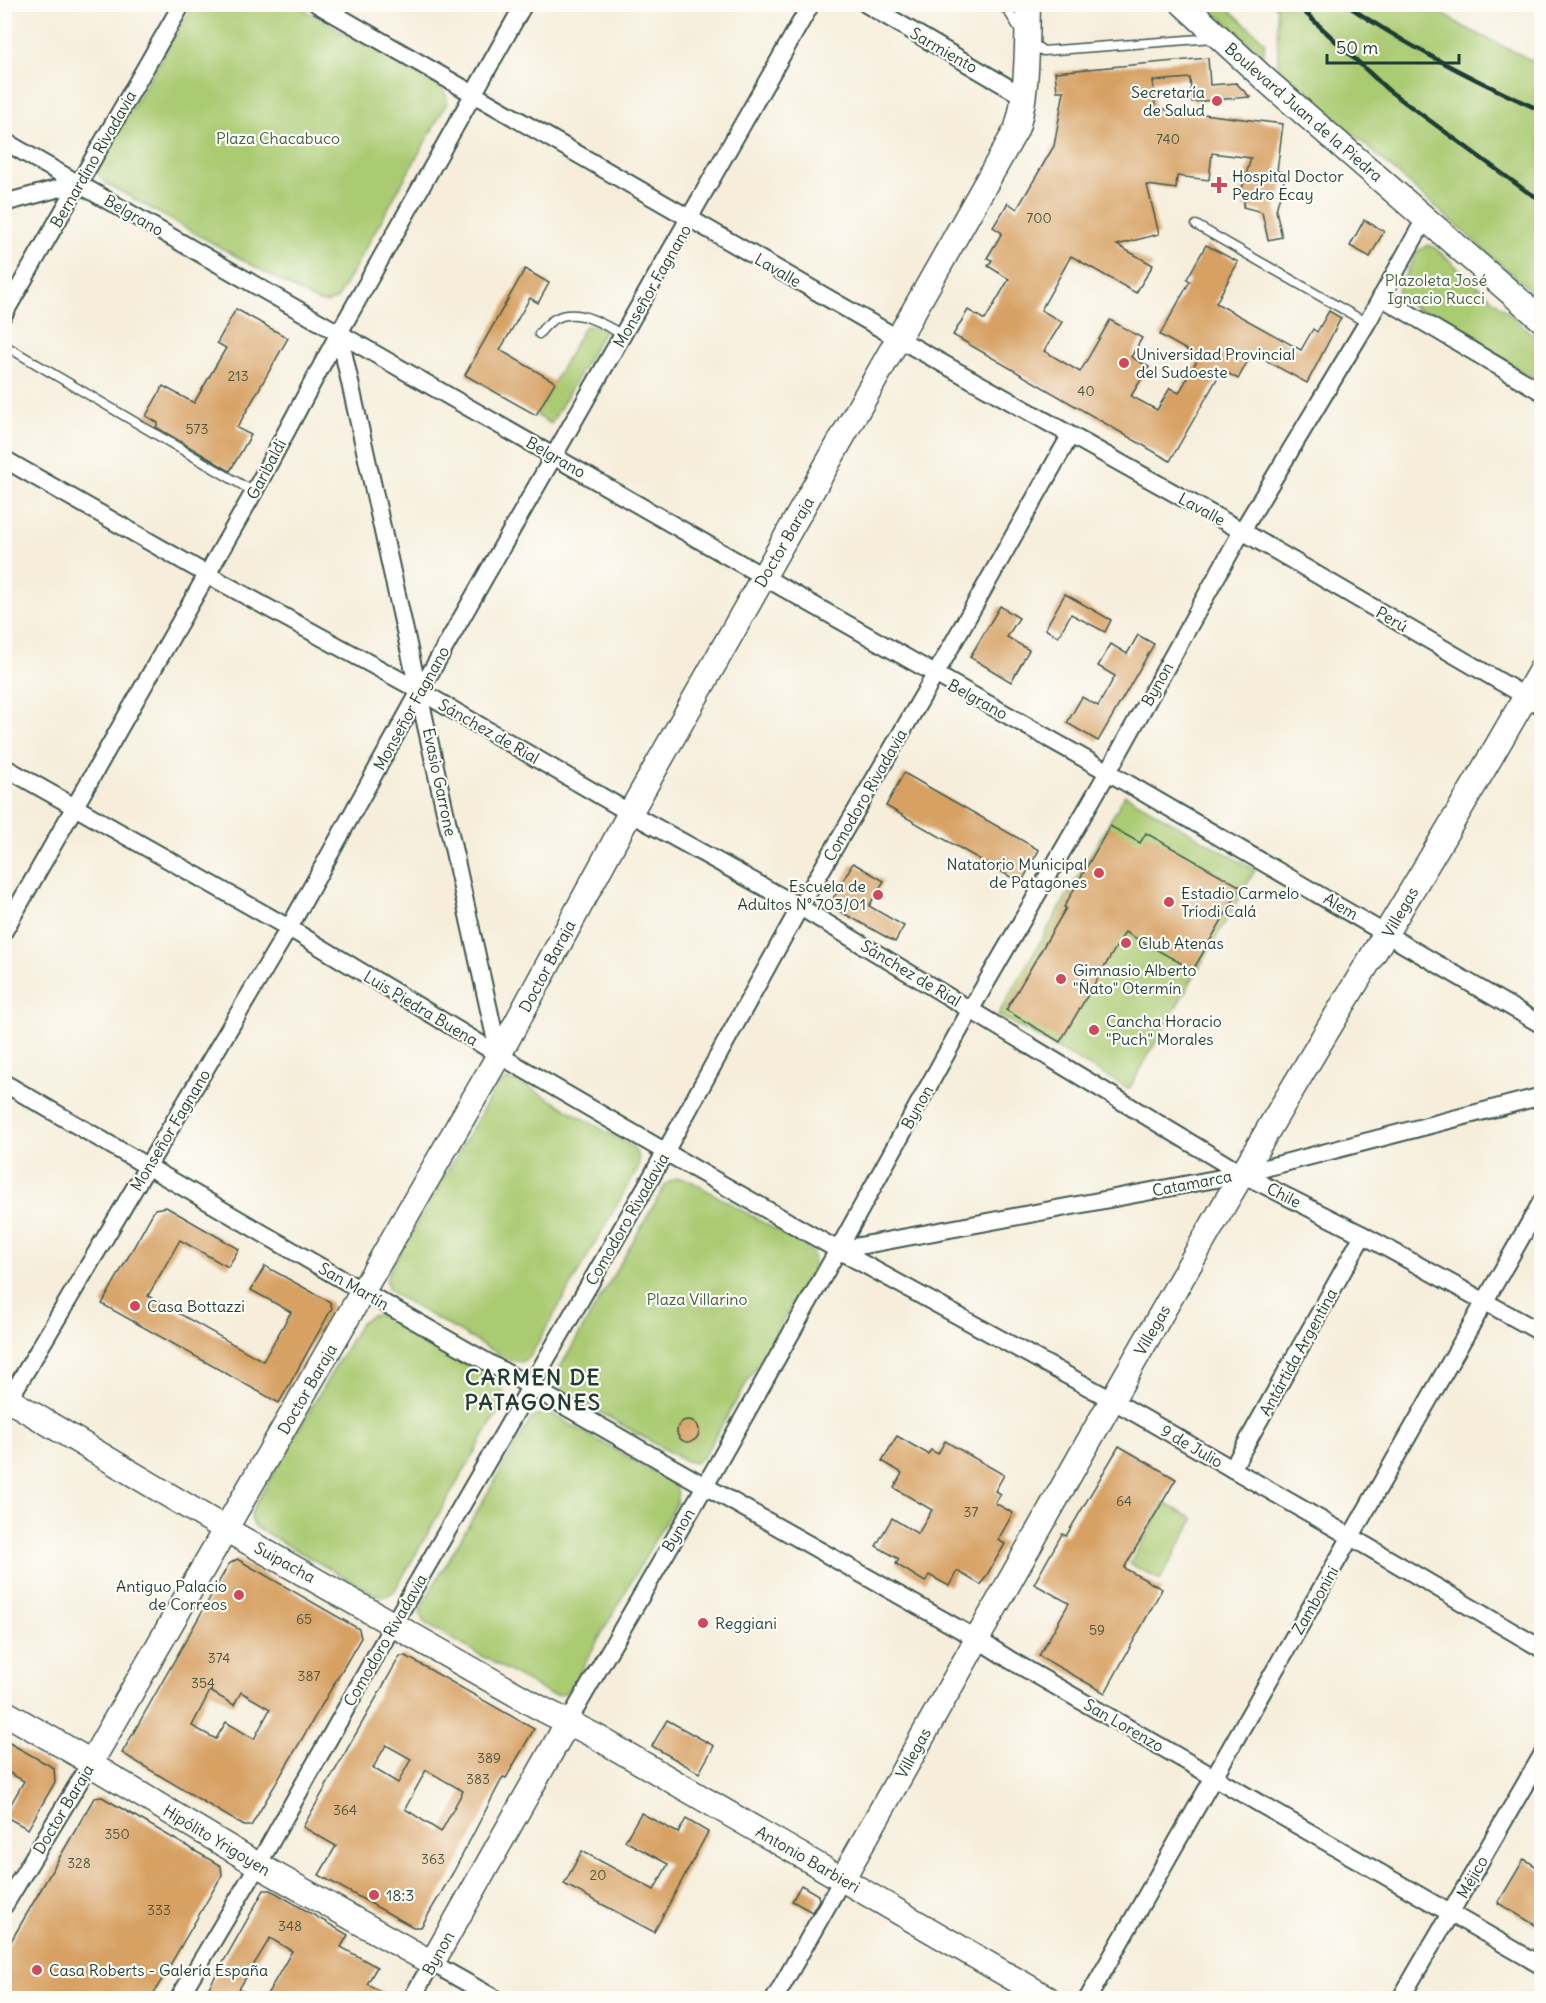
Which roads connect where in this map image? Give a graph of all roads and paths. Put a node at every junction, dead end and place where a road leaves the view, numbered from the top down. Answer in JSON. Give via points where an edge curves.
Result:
{"nodes":[{"id":1,"x":182,"y":4,"type":"edge"},
{"id":2,"x":317,"y":4,"type":"edge"},
{"id":3,"x":524,"y":4,"type":"edge"},
{"id":4,"x":811,"y":4,"type":"edge"},
{"id":5,"x":866,"y":4,"type":"edge"},
{"id":6,"x":1000,"y":4,"type":"edge"},
{"id":7,"x":1028,"y":4,"type":"edge"},
{"id":8,"x":1183,"y":4,"type":"edge"},
{"id":9,"x":1027,"y":38,"type":"junction"},
{"id":10,"x":1219,"y":38,"type":"junction"},
{"id":11,"x":474,"y":93,"type":"junction"},
{"id":12,"x":1023,"y":96,"type":"junction"},
{"id":13,"x":4,"y":141,"type":"edge"},
{"id":14,"x":79,"y":183,"type":"junction"},
{"id":15,"x":4,"y":203,"type":"edge"},
{"id":16,"x":1426,"y":217,"type":"junction"},
{"id":17,"x":690,"y":220,"type":"junction"},
{"id":18,"x":1196,"y":225,"type":"dead end"},
{"id":19,"x":1381,"y":297,"type":"junction"},
{"id":20,"x":4,"y":314,"type":"edge"},
{"id":21,"x":1542,"y":320,"type":"edge"},
{"id":22,"x":1367,"y":323,"type":"junction"},
{"id":23,"x":339,"y":333,"type":"junction"},
{"id":24,"x":539,"y":334,"type":"dead end"},
{"id":25,"x":623,"y":335,"type":"junction"},
{"id":26,"x":899,"y":339,"type":"junction"},
{"id":27,"x":4,"y":345,"type":"edge"},
{"id":28,"x":1542,"y":393,"type":"edge"},
{"id":29,"x":1070,"y":436,"type":"junction"},
{"id":30,"x":554,"y":456,"type":"junction"},
{"id":31,"x":4,"y":459,"type":"edge"},
{"id":32,"x":254,"y":492,"type":"junction"},
{"id":33,"x":1242,"y":531,"type":"junction"},
{"id":34,"x":208,"y":575,"type":"junction"},
{"id":35,"x":764,"y":577,"type":"junction"},
{"id":36,"x":1542,"y":668,"type":"edge"},
{"id":37,"x":935,"y":675,"type":"junction"},
{"id":38,"x":420,"y":691,"type":"junction"},
{"id":39,"x":1533,"y":702,"type":"edge"},
{"id":40,"x":4,"y":767,"type":"edge"},
{"id":41,"x":1108,"y":772,"type":"junction"},
{"id":42,"x":75,"y":807,"type":"junction"},
{"id":43,"x":630,"y":813,"type":"junction"},
{"id":44,"x":800,"y":907,"type":"junction"},
{"id":45,"x":288,"y":928,"type":"junction"},
{"id":46,"x":4,"y":931,"type":"edge"},
{"id":47,"x":1387,"y":933,"type":"junction"},
{"id":48,"x":971,"y":1009,"type":"junction"},
{"id":49,"x":1542,"y":1025,"type":"edge"},
{"id":50,"x":499,"y":1055,"type":"junction"},
{"id":51,"x":4,"y":1083,"type":"edge"},
{"id":52,"x":1542,"y":1096,"type":"edge"},
{"id":53,"x":666,"y":1152,"type":"junction"},
{"id":54,"x":149,"y":1165,"type":"junction"},
{"id":55,"x":1242,"y":1174,"type":"junction"},
{"id":56,"x":1542,"y":1201,"type":"edge"},
{"id":57,"x":1363,"y":1235,"type":"junction"},
{"id":58,"x":838,"y":1250,"type":"junction"},
{"id":59,"x":363,"y":1291,"type":"junction"},
{"id":60,"x":1484,"y":1302,"type":"junction"},
{"id":61,"x":1542,"y":1333,"type":"edge"},
{"id":62,"x":531,"y":1386,"type":"junction"},
{"id":63,"x":1112,"y":1400,"type":"junction"},
{"id":64,"x":6,"y":1401,"type":"edge"},
{"id":65,"x":1232,"y":1469,"type":"junction"},
{"id":66,"x":705,"y":1486,"type":"junction"},
{"id":67,"x":227,"y":1530,"type":"junction"},
{"id":68,"x":1351,"y":1537,"type":"junction"},
{"id":69,"x":394,"y":1623,"type":"junction"},
{"id":70,"x":978,"y":1639,"type":"junction"},
{"id":71,"x":1542,"y":1649,"type":"edge"},
{"id":72,"x":4,"y":1712,"type":"edge"},
{"id":73,"x":568,"y":1722,"type":"junction"},
{"id":74,"x":1542,"y":1755,"type":"edge"},
{"id":75,"x":90,"y":1764,"type":"junction"},
{"id":76,"x":1214,"y":1777,"type":"junction"},
{"id":77,"x":258,"y":1865,"type":"junction"},
{"id":78,"x":843,"y":1878,"type":"junction"},
{"id":79,"x":4,"y":1906,"type":"edge"},
{"id":80,"x":1451,"y":1914,"type":"junction"},
{"id":81,"x":432,"y":1964,"type":"junction"},
{"id":82,"x":1542,"y":1966,"type":"edge"},
{"id":83,"x":179,"y":1998,"type":"edge"},
{"id":84,"x":412,"y":1998,"type":"edge"},
{"id":85,"x":494,"y":1998,"type":"edge"},
{"id":86,"x":775,"y":1998,"type":"edge"},
{"id":87,"x":1047,"y":1998,"type":"edge"},
{"id":88,"x":1088,"y":1998,"type":"edge"},
{"id":89,"x":1401,"y":1998,"type":"edge"}],
"edges":[{"from":1,"to":14,"type":"street","name":"Bernardino Rivadavia"},
{"from":2,"to":11,"type":"street","name":"Lavalle"},
{"from":3,"to":11,"type":"street","name":"Garibaldi"},
{"from":4,"to":17,"type":"street","name":"Monseñor Fagnano"},
{"from":5,"to":12,"type":"street","name":"Sarmiento"},
{"from":6,"to":9,"type":"lane"},
{"from":7,"to":9,"type":"street","name":"Doctor Baraja"},
{"from":8,"to":10,"type":"street","name":"Boulevard Juan de la Piedra"},
{"from":9,"to":10,"type":"lane","via":[[1043,51]]},
{"from":9,"to":12,"type":"street","name":"Doctor Baraja"},
{"from":10,"to":16,"type":"street","name":"Boulevard Juan de la Piedra"},
{"from":11,"to":17,"type":"street","name":"Lavalle"},
{"from":11,"to":23,"type":"street","name":"Garibaldi"},
{"from":12,"to":26,"type":"street","name":"Doctor Baraja","via":[[1016,130]]},
{"from":13,"to":14,"type":"street","name":"Belgrano"},
{"from":14,"to":15,"type":"street"},
{"from":14,"to":20,"type":"street","name":"Bernardino Rivadavia"},
{"from":14,"to":23,"type":"street","name":"Belgrano"},
{"from":16,"to":19,"type":"street","name":"Bynon"},
{"from":16,"to":21,"type":"street","name":"Boulevard Juan de la Piedra"},
{"from":17,"to":25,"type":"street","name":"Monseñor Fagnano"},
{"from":17,"to":26,"type":"street","name":"Lavalle"},
{"from":18,"to":22,"type":"lane"},
{"from":19,"to":22,"type":"street","name":"Bynon"},
{"from":19,"to":28,"type":"street"},
{"from":22,"to":33,"type":"street","name":"Bynon"},
{"from":23,"to":30,"type":"street","name":"Belgrano"},
{"from":23,"to":32,"type":"street","name":"Garibaldi"},
{"from":23,"to":38,"type":"street","name":"Evasio Garrone"},
{"from":24,"to":25,"type":"lane","via":[[546,323],[569,314],[596,320]]},
{"from":25,"to":30,"type":"street","name":"Monseñor Fagnano"},
{"from":26,"to":29,"type":"street","name":"Lavalle"},
{"from":26,"to":35,"type":"street","name":"Doctor Baraja"},
{"from":27,"to":32,"type":"lane"},
{"from":29,"to":33,"type":"street","name":"Lavalle"},
{"from":29,"to":37,"type":"street","name":"Comodoro Rivadavia"},
{"from":30,"to":35,"type":"street","name":"Belgrano"},
{"from":30,"to":38,"type":"street","name":"Monseñor Fagnano"},
{"from":31,"to":34,"type":"street","name":"Sánchez de Rial"},
{"from":32,"to":34,"type":"street","name":"Garibaldi"},
{"from":33,"to":39,"type":"street","name":"Perú"},
{"from":33,"to":41,"type":"street","name":"Bynon"},
{"from":34,"to":38,"type":"street","name":"Sánchez de Rial"},
{"from":34,"to":42,"type":"street","name":"Garibaldi"},
{"from":35,"to":37,"type":"street","name":"Belgrano"},
{"from":35,"to":43,"type":"street","name":"Doctor Baraja"},
{"from":36,"to":39,"type":"street","name":"Villegas"},
{"from":37,"to":41,"type":"street","name":"Belgrano"},
{"from":37,"to":44,"type":"street","name":"Comodoro Rivadavia"},
{"from":38,"to":43,"type":"street","name":"Sánchez de Rial"},
{"from":38,"to":45,"type":"street","name":"Monseñor Fagnano"},
{"from":38,"to":50,"type":"street","name":"Evasio Garrone"},
{"from":39,"to":47,"type":"street","name":"Villegas"},
{"from":40,"to":42,"type":"street","name":"Luis Piedra Buena"},
{"from":41,"to":47,"type":"street","name":"Alem"},
{"from":41,"to":48,"type":"street","name":"Bynon"},
{"from":42,"to":45,"type":"street","name":"Luis Piedra Buena"},
{"from":42,"to":46,"type":"street","name":"Garibaldi"},
{"from":43,"to":44,"type":"street","name":"Sánchez de Rial"},
{"from":43,"to":50,"type":"street","name":"Doctor Baraja"},
{"from":44,"to":48,"type":"street","name":"Sánchez de Rial"},
{"from":44,"to":53,"type":"street","name":"Comodoro Rivadavia"},
{"from":45,"to":50,"type":"street","name":"Luis Piedra Buena"},
{"from":45,"to":54,"type":"street","name":"Monseñor Fagnano"},
{"from":47,"to":49,"type":"street","name":"Alem"},
{"from":47,"to":55,"type":"street","name":"Villegas"},
{"from":48,"to":55,"type":"street","name":"Chile"},
{"from":48,"to":58,"type":"street","name":"Bynon"},
{"from":50,"to":53,"type":"street","name":"Luis Piedra Buena"},
{"from":50,"to":59,"type":"street","name":"Doctor Baraja"},
{"from":51,"to":54,"type":"street","name":"San Martín"},
{"from":52,"to":55,"type":"street","name":"Catamarca"},
{"from":53,"to":58,"type":"street","name":"Luis Piedra Buena"},
{"from":53,"to":62,"type":"street","name":"Comodoro Rivadavia"},
{"from":54,"to":59,"type":"street","name":"San Martín"},
{"from":54,"to":64,"type":"street","name":"Monseñor Fagnano"},
{"from":55,"to":57,"type":"street","name":"Chile"},
{"from":55,"to":58,"type":"street","name":"Catamarca"},
{"from":55,"to":63,"type":"street","name":"Villegas"},
{"from":56,"to":60,"type":"street","name":"Zambonini"},
{"from":57,"to":60,"type":"street","name":"Chile"},
{"from":57,"to":65,"type":"street","name":"Antártida Argentina"},
{"from":58,"to":63,"type":"street","name":"9 de Julio"},
{"from":58,"to":66,"type":"street","name":"Bynon"},
{"from":59,"to":62,"type":"street","name":"San Martín"},
{"from":59,"to":67,"type":"street","name":"Doctor Baraja"},
{"from":60,"to":61,"type":"street","name":"Chile"},
{"from":60,"to":68,"type":"street","name":"Zambonini"},
{"from":62,"to":66,"type":"street","name":"San Martín"},
{"from":62,"to":69,"type":"street","name":"Comodoro Rivadavia"},
{"from":63,"to":65,"type":"street","name":"9 de Julio"},
{"from":63,"to":70,"type":"street","name":"Villegas"},
{"from":64,"to":67,"type":"street","name":"Suipacha"},
{"from":65,"to":68,"type":"street","name":"9 de Julio"},
{"from":66,"to":70,"type":"street","name":"San Lorenzo"},
{"from":66,"to":73,"type":"street","name":"Bynon"},
{"from":67,"to":69,"type":"street","name":"Suipacha"},
{"from":67,"to":75,"type":"street","name":"Doctor Baraja"},
{"from":68,"to":71,"type":"street","name":"9 de Julio"},
{"from":68,"to":76,"type":"street","name":"Zambonini"},
{"from":69,"to":73,"type":"street","name":"Suipacha"},
{"from":69,"to":77,"type":"street","name":"Comodoro Rivadavia"},
{"from":70,"to":76,"type":"street","name":"San Lorenzo"},
{"from":70,"to":78,"type":"street","name":"Villegas"},
{"from":72,"to":75,"type":"street","name":"Hipólito Yrigoyen"},
{"from":73,"to":78,"type":"street","name":"Antonio Barbieri"},
{"from":73,"to":81,"type":"street","name":"Bynon"},
{"from":74,"to":80,"type":"street","name":"Méjico"},
{"from":75,"to":77,"type":"street","name":"Hipólito Yrigoyen"},
{"from":75,"to":79,"type":"street","name":"Doctor Baraja"},
{"from":76,"to":80,"type":"street","name":"San Lorenzo"},
{"from":76,"to":88,"type":"street","name":"Zambonini"},
{"from":77,"to":81,"type":"street","name":"Hipólito Yrigoyen"},
{"from":77,"to":83,"type":"street","name":"Comodoro Rivadavia"},
{"from":78,"to":86,"type":"street","name":"Villegas"},
{"from":78,"to":87,"type":"street","name":"Antonio Barbieri"},
{"from":80,"to":82,"type":"street","name":"San Lorenzo"},
{"from":80,"to":89,"type":"street","name":"Méjico"},
{"from":81,"to":84,"type":"street","name":"Bynon"},
{"from":81,"to":85,"type":"street"}]}
